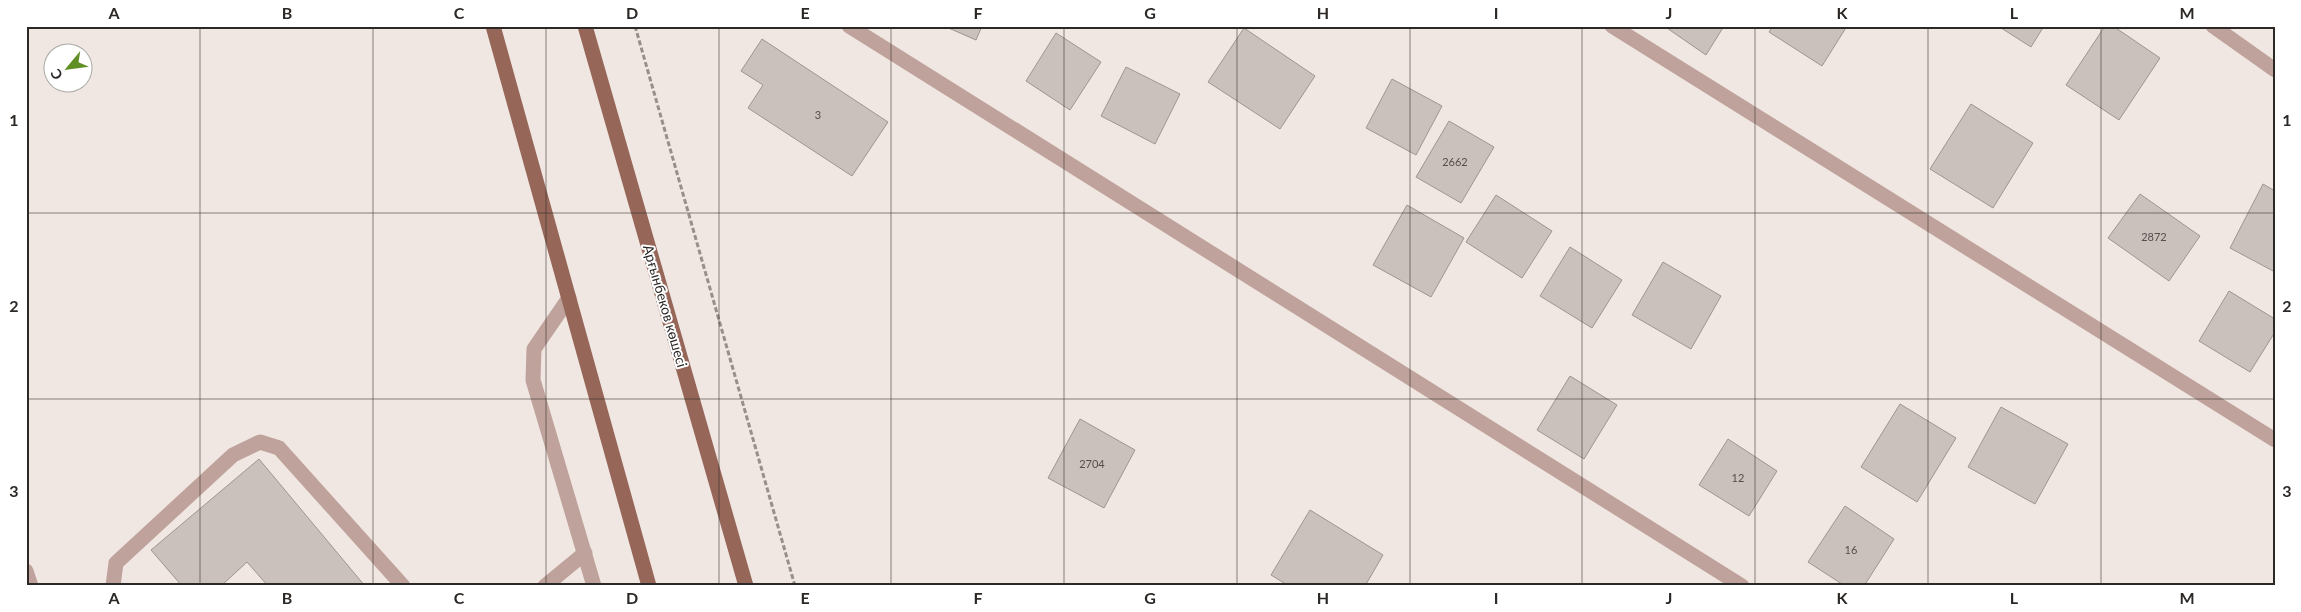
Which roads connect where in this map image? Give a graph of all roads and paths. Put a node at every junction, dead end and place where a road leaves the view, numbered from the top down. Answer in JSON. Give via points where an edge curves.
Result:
{"nodes":[{"id":1,"x":493,"y":26,"type":"edge"},
{"id":2,"x":585,"y":26,"type":"edge"},
{"id":3,"x":635,"y":26,"type":"edge"},
{"id":4,"x":849,"y":26,"type":"edge"},
{"id":5,"x":1612,"y":26,"type":"edge"},
{"id":6,"x":2213,"y":26,"type":"edge"},
{"id":7,"x":2275,"y":70,"type":"edge"},
{"id":8,"x":569,"y":298,"type":"junction"},
{"id":9,"x":2275,"y":440,"type":"edge"},
{"id":10,"x":585,"y":553,"type":"junction"},
{"id":11,"x":26,"y":571,"type":"edge"},
{"id":12,"x":31,"y":586,"type":"edge"},
{"id":13,"x":113,"y":586,"type":"edge"},
{"id":14,"x":404,"y":586,"type":"edge"},
{"id":15,"x":545,"y":586,"type":"edge"},
{"id":16,"x":594,"y":586,"type":"edge"},
{"id":17,"x":649,"y":586,"type":"edge"},
{"id":18,"x":746,"y":586,"type":"edge"},
{"id":19,"x":795,"y":586,"type":"edge"},
{"id":20,"x":1742,"y":586,"type":"edge"}],
"edges":[{"from":1,"to":8,"type":"main road"},
{"from":2,"to":18,"type":"main road","name":"Арғынбеков көшесі"},
{"from":3,"to":19,"type":"path"},
{"from":4,"to":20,"type":"street"},
{"from":5,"to":9,"type":"street"},
{"from":6,"to":7,"type":"street"},
{"from":8,"to":10,"type":"street","via":[[534,350],[533,380]]},
{"from":8,"to":17,"type":"main road"},
{"from":10,"to":15,"type":"street"},
{"from":10,"to":16,"type":"street"},
{"from":11,"to":12,"type":"street"},
{"from":13,"to":14,"type":"street","via":[[116,563],[233,456],[260,442],[279,448]]}]}
